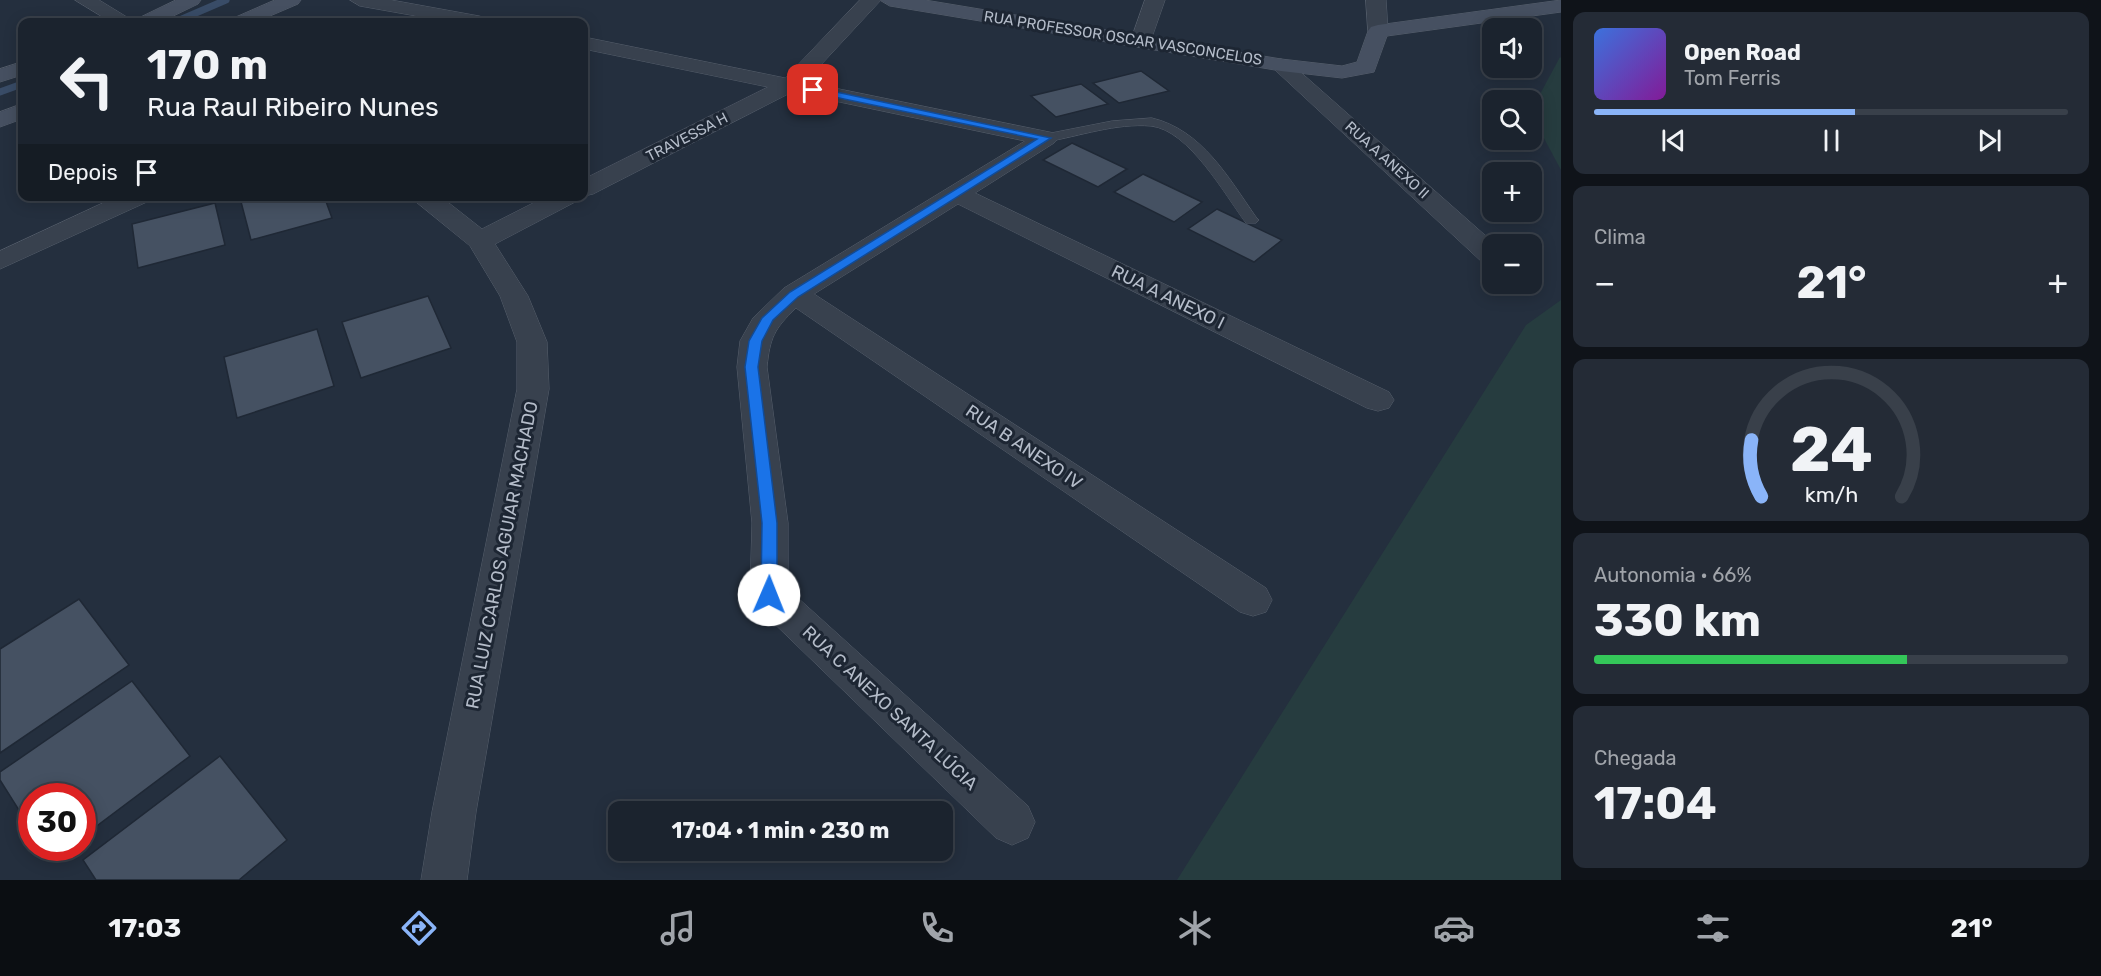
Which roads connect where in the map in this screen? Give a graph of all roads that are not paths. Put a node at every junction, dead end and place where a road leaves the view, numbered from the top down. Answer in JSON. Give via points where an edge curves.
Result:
{"nodes":[{"id":1,"x":86,"y":0,"type":"edge"},
{"id":2,"x":191,"y":0,"type":"edge"},
{"id":3,"x":291,"y":0,"type":"edge"},
{"id":4,"x":360,"y":0,"type":"edge"},
{"id":5,"x":871,"y":0,"type":"edge"},
{"id":6,"x":890,"y":0,"type":"edge"},
{"id":7,"x":1155,"y":0,"type":"edge"},
{"id":8,"x":1376,"y":0,"type":"edge"},
{"id":9,"x":942,"y":4,"type":"edge"},
{"id":10,"x":1561,"y":6,"type":"edge"},
{"id":11,"x":118,"y":18,"type":"edge"},
{"id":12,"x":154,"y":18,"type":"edge"},
{"id":13,"x":250,"y":18,"type":"edge"},
{"id":14,"x":457,"y":18,"type":"edge"},
{"id":15,"x":1378,"y":31,"type":"junction"},
{"id":16,"x":1141,"y":40,"type":"junction"},
{"id":17,"x":588,"y":44,"type":"edge"},
{"id":18,"x":1281,"y":64,"type":"junction"},
{"id":19,"x":18,"y":69,"type":"edge"},
{"id":20,"x":0,"y":76,"type":"edge"},
{"id":21,"x":790,"y":85,"type":"junction"},
{"id":22,"x":18,"y":113,"type":"edge"},
{"id":23,"x":0,"y":120,"type":"edge"},
{"id":24,"x":1046,"y":138,"type":"junction"},
{"id":25,"x":588,"y":187,"type":"edge"},
{"id":26,"x":958,"y":194,"type":"junction"},
{"id":27,"x":129,"y":201,"type":"edge"},
{"id":28,"x":429,"y":201,"type":"edge"},
{"id":29,"x":558,"y":201,"type":"edge"},
{"id":30,"x":1251,"y":220,"type":"dead end"},
{"id":31,"x":480,"y":241,"type":"junction"},
{"id":32,"x":1482,"y":247,"type":"edge"},
{"id":33,"x":0,"y":261,"type":"edge"},
{"id":34,"x":794,"y":294,"type":"junction"},
{"id":35,"x":1378,"y":400,"type":"dead end"},
{"id":36,"x":1254,"y":600,"type":"dead end"},
{"id":37,"x":1012,"y":822,"type":"dead end"},
{"id":38,"x":444,"y":880,"type":"edge"}],
"edges":[{"from":1,"to":11,"type":"street"},
{"from":2,"to":12,"type":"street"},
{"from":3,"to":13,"type":"street"},
{"from":4,"to":14,"type":"street"},
{"from":5,"to":21,"type":"street","name":"TRAVESSA H"},
{"from":6,"to":9,"type":"street","name":"RUA PROFESSOR OSCAR VASCONCELOS"},
{"from":7,"to":16,"type":"street"},
{"from":8,"to":15,"type":"street"},
{"from":9,"to":16,"type":"street","name":"RUA PROFESSOR OSCAR VASCONCELOS"},
{"from":10,"to":15,"type":"street"},
{"from":15,"to":18,"type":"street","name":"RUA PROFESSOR OSCAR VASCONCELOS","via":[[1366,67],[1357,71]]},
{"from":16,"to":18,"type":"street","name":"RUA PROFESSOR OSCAR VASCONCELOS"},
{"from":17,"to":21,"type":"street"},
{"from":18,"to":32,"type":"street","name":"RUA A ANEXO II"},
{"from":19,"to":20,"type":"street"},
{"from":21,"to":24,"type":"street"},
{"from":21,"to":25,"type":"street","name":"TRAVESSA H"},
{"from":22,"to":23,"type":"street"},
{"from":24,"to":26,"type":"street","name":"RUA C ANEXO SANTA LÚCIA"},
{"from":24,"to":30,"type":"lane","via":[[1134,122],[1169,126],[1193,144]]},
{"from":26,"to":34,"type":"street","name":"RUA C ANEXO SANTA LÚCIA"},
{"from":26,"to":35,"type":"street","name":"RUA A ANEXO I"},
{"from":27,"to":33,"type":"street"},
{"from":28,"to":31,"type":"street","name":"RUA LUIZ CARLOS AGUIAR MACHADO"},
{"from":29,"to":31,"type":"street"},
{"from":31,"to":38,"type":"street","name":"RUA LUIZ CARLOS AGUIAR MACHADO","via":[[514,296],[532,342],[533,389]]},
{"from":34,"to":36,"type":"street","name":"RUA B ANEXO IV"},
{"from":34,"to":37,"type":"street","name":"RUA C ANEXO SANTA LÚCIA","via":[[768,318],[755,341],[752,367],[770,523],[769,595]]}]}
